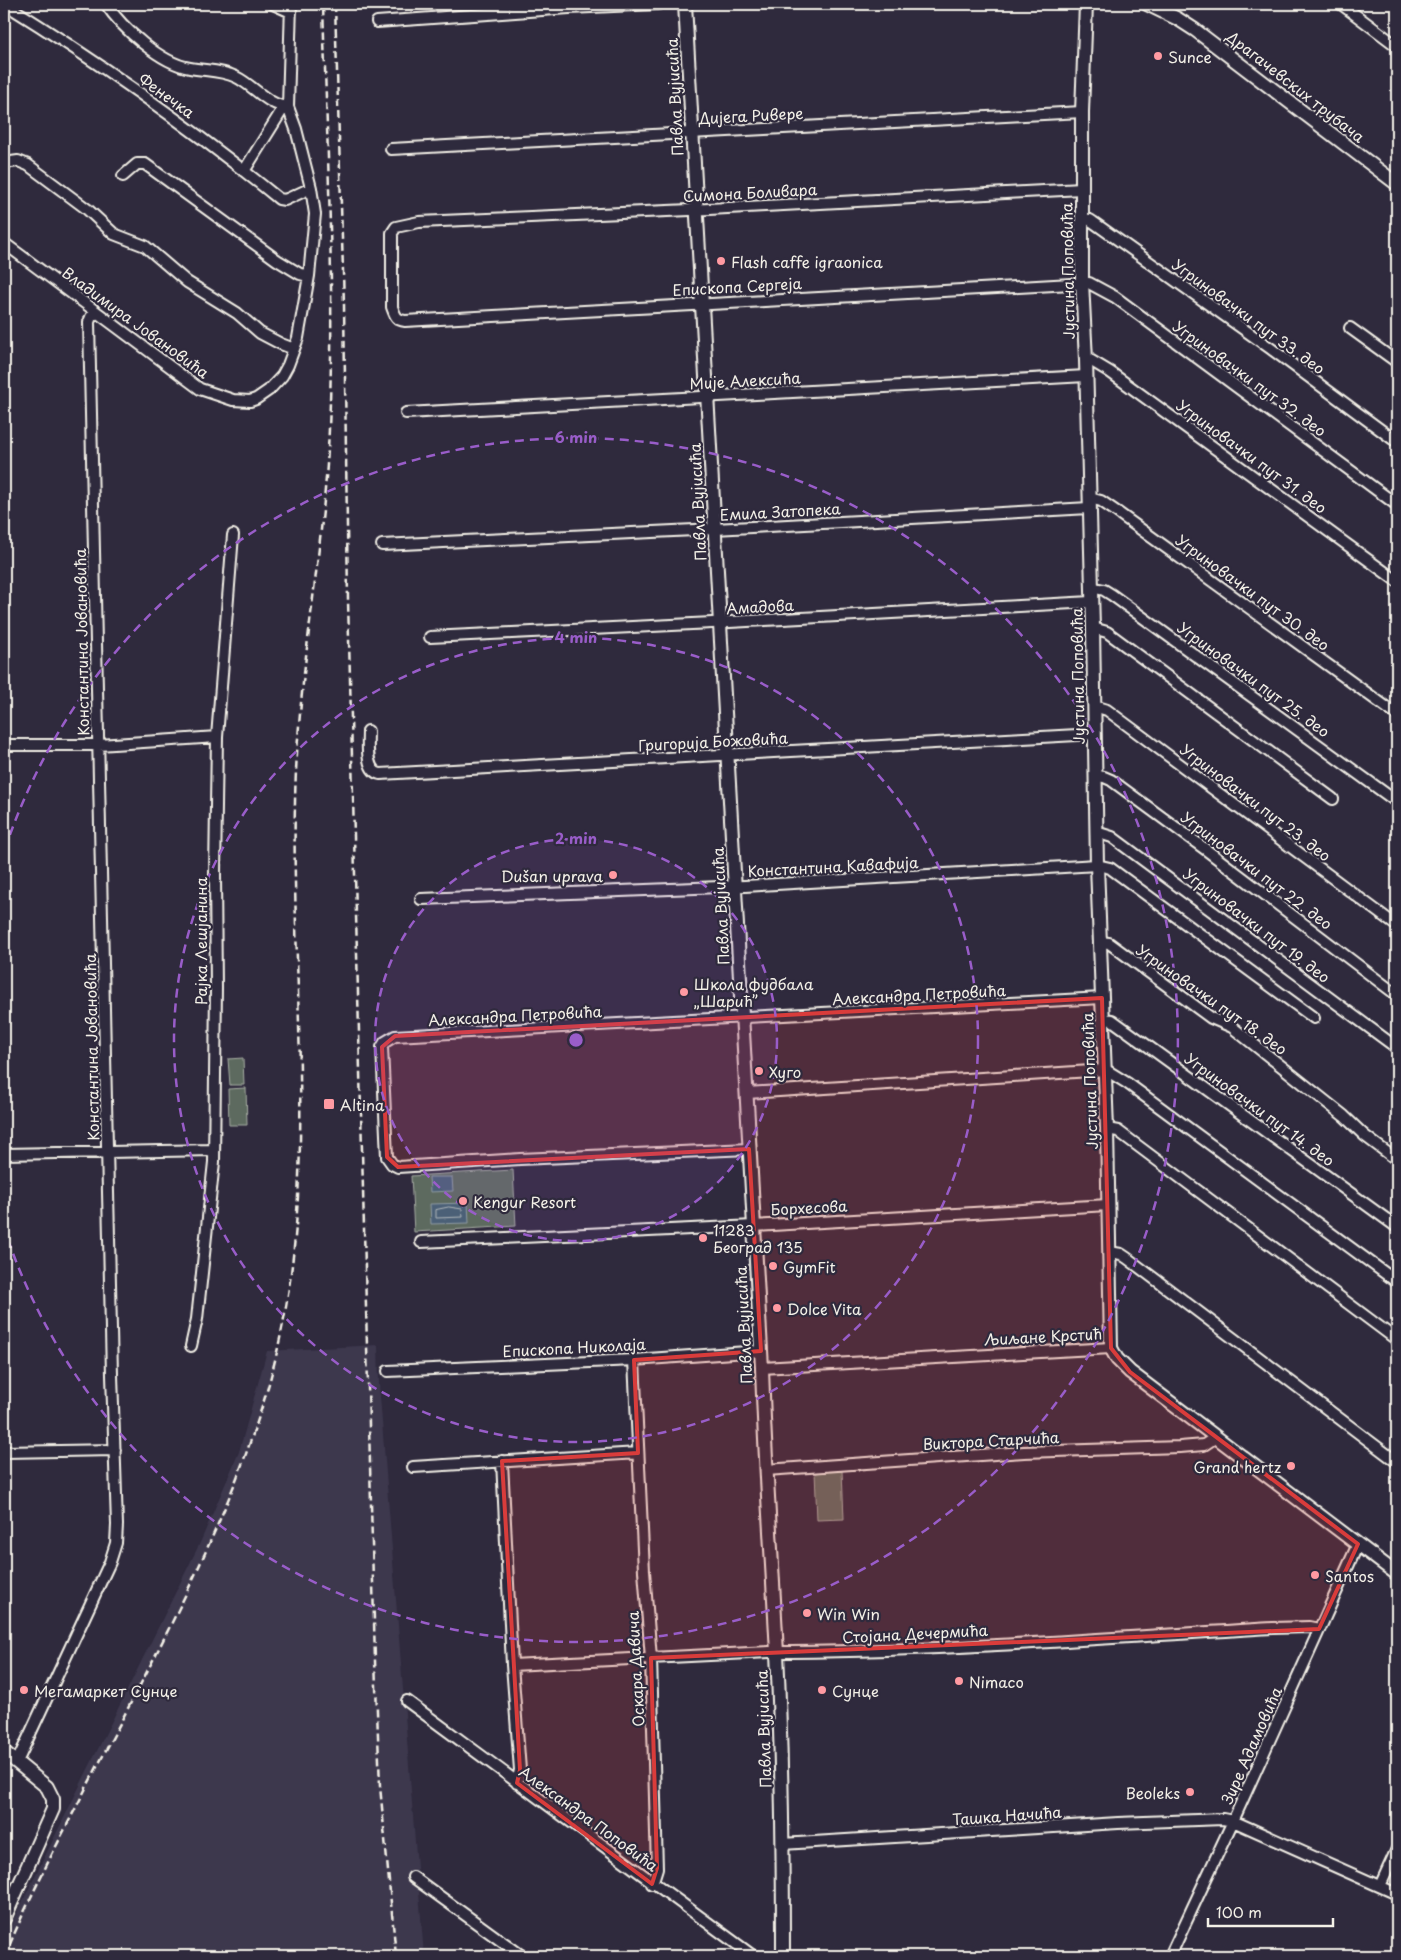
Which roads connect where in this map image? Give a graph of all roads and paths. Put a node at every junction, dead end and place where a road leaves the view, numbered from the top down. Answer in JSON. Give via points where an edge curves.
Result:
{"nodes":[{"id":1,"x":5,"y":4,"type":"edge"},
{"id":2,"x":106,"y":4,"type":"edge"},
{"id":3,"x":273,"y":4,"type":"edge"},
{"id":4,"x":658,"y":4,"type":"edge"},
{"id":5,"x":685,"y":4,"type":"edge"},
{"id":6,"x":1086,"y":4,"type":"edge"},
{"id":7,"x":1147,"y":4,"type":"edge"},
{"id":8,"x":1340,"y":4,"type":"edge"},
{"id":9,"x":291,"y":8,"type":"edge"},
{"id":10,"x":377,"y":22,"type":"dead end"},
{"id":11,"x":1397,"y":46,"type":"edge"},
{"id":12,"x":286,"y":107,"type":"junction"},
{"id":13,"x":1082,"y":112,"type":"junction"},
{"id":14,"x":692,"y":134,"type":"junction"},
{"id":15,"x":391,"y":148,"type":"dead end"},
{"id":16,"x":4,"y":163,"type":"edge"},
{"id":17,"x":244,"y":171,"type":"junction"},
{"id":18,"x":123,"y":176,"type":"dead end"},
{"id":19,"x":1397,"y":184,"type":"edge"},
{"id":20,"x":310,"y":188,"type":"junction"},
{"id":21,"x":1082,"y":189,"type":"junction"},
{"id":22,"x":696,"y":210,"type":"junction"},
{"id":23,"x":1081,"y":219,"type":"junction"},
{"id":24,"x":4,"y":243,"type":"edge"},
{"id":25,"x":308,"y":276,"type":"junction"},
{"id":26,"x":1082,"y":282,"type":"junction"},
{"id":27,"x":702,"y":303,"type":"junction"},
{"id":28,"x":96,"y":313,"type":"junction"},
{"id":29,"x":395,"y":317,"type":"joint"},
{"id":30,"x":1350,"y":328,"type":"dead end"},
{"id":31,"x":294,"y":349,"type":"junction"},
{"id":32,"x":1086,"y":360,"type":"junction"},
{"id":33,"x":1397,"y":362,"type":"edge"},
{"id":34,"x":1086,"y":376,"type":"junction"},
{"id":35,"x":707,"y":398,"type":"junction"},
{"id":36,"x":406,"y":413,"type":"dead end"},
{"id":37,"x":1397,"y":442,"type":"edge"},
{"id":38,"x":1089,"y":503,"type":"junction"},
{"id":39,"x":1397,"y":505,"type":"edge"},
{"id":40,"x":715,"y":529,"type":"junction"},
{"id":41,"x":234,"y":535,"type":"dead end"},
{"id":42,"x":382,"y":545,"type":"dead end"},
{"id":43,"x":1397,"y":581,"type":"edge"},
{"id":44,"x":1091,"y":586,"type":"junction"},
{"id":45,"x":1091,"y":602,"type":"junction"},
{"id":46,"x":720,"y":623,"type":"junction"},
{"id":47,"x":1093,"y":628,"type":"junction"},
{"id":48,"x":430,"y":637,"type":"dead end"},
{"id":49,"x":1094,"y":706,"type":"junction"},
{"id":50,"x":1397,"y":715,"type":"edge"},
{"id":51,"x":368,"y":731,"type":"dead end"},
{"id":52,"x":1095,"y":734,"type":"junction"},
{"id":53,"x":217,"y":738,"type":"junction"},
{"id":54,"x":99,"y":744,"type":"junction"},
{"id":55,"x":4,"y":745,"type":"edge"},
{"id":56,"x":728,"y":755,"type":"junction"},
{"id":57,"x":1096,"y":776,"type":"junction"},
{"id":58,"x":1333,"y":799,"type":"dead end"},
{"id":59,"x":1397,"y":802,"type":"edge"},
{"id":60,"x":1096,"y":832,"type":"junction"},
{"id":61,"x":1097,"y":865,"type":"junction"},
{"id":62,"x":735,"y":887,"type":"junction"},
{"id":63,"x":421,"y":899,"type":"dead end"},
{"id":64,"x":1397,"y":926,"type":"edge"},
{"id":65,"x":1100,"y":942,"type":"junction"},
{"id":66,"x":1397,"y":995,"type":"edge"},
{"id":67,"x":1102,"y":998,"type":"junction"},
{"id":68,"x":742,"y":1018,"type":"junction"},
{"id":69,"x":1314,"y":1018,"type":"dead end"},
{"id":70,"x":1102,"y":1019,"type":"junction"},
{"id":71,"x":1397,"y":1048,"type":"edge"},
{"id":72,"x":1106,"y":1070,"type":"junction"},
{"id":73,"x":747,"y":1093,"type":"junction"},
{"id":74,"x":1107,"y":1129,"type":"junction"},
{"id":75,"x":749,"y":1149,"type":"junction"},
{"id":76,"x":214,"y":1150,"type":"junction"},
{"id":77,"x":108,"y":1152,"type":"junction"},
{"id":78,"x":4,"y":1154,"type":"edge"},
{"id":79,"x":1397,"y":1160,"type":"edge"},
{"id":80,"x":1108,"y":1205,"type":"junction"},
{"id":81,"x":754,"y":1226,"type":"junction"},
{"id":82,"x":1397,"y":1228,"type":"edge"},
{"id":83,"x":421,"y":1242,"type":"dead end"},
{"id":84,"x":1109,"y":1252,"type":"junction"},
{"id":85,"x":1397,"y":1282,"type":"edge"},
{"id":86,"x":1397,"y":1340,"type":"edge"},
{"id":87,"x":192,"y":1346,"type":"dead end"},
{"id":88,"x":1111,"y":1348,"type":"junction"},
{"id":89,"x":761,"y":1351,"type":"junction"},
{"id":90,"x":634,"y":1360,"type":"junction"},
{"id":91,"x":762,"y":1368,"type":"junction"},
{"id":92,"x":388,"y":1371,"type":"dead end"},
{"id":93,"x":1216,"y":1437,"type":"junction"},
{"id":94,"x":114,"y":1450,"type":"junction"},
{"id":95,"x":4,"y":1452,"type":"edge"},
{"id":96,"x":638,"y":1453,"type":"junction"},
{"id":97,"x":502,"y":1461,"type":"junction"},
{"id":98,"x":1397,"y":1462,"type":"edge"},
{"id":99,"x":413,"y":1467,"type":"dead end"},
{"id":100,"x":766,"y":1470,"type":"junction"},
{"id":101,"x":1358,"y":1544,"type":"junction"},
{"id":102,"x":1397,"y":1574,"type":"edge"},
{"id":103,"x":1319,"y":1629,"type":"junction"},
{"id":104,"x":777,"y":1652,"type":"junction"},
{"id":105,"x":651,"y":1658,"type":"junction"},
{"id":106,"x":512,"y":1664,"type":"junction"},
{"id":107,"x":407,"y":1701,"type":"dead end"},
{"id":108,"x":4,"y":1752,"type":"edge"},
{"id":109,"x":17,"y":1762,"type":"junction"},
{"id":110,"x":517,"y":1783,"type":"junction"},
{"id":111,"x":1234,"y":1821,"type":"junction"},
{"id":112,"x":782,"y":1844,"type":"junction"},
{"id":113,"x":1397,"y":1849,"type":"edge"},
{"id":114,"x":413,"y":1877,"type":"dead end"},
{"id":115,"x":652,"y":1884,"type":"junction"},
{"id":116,"x":1380,"y":1886,"type":"junction"},
{"id":117,"x":1397,"y":1894,"type":"edge"},
{"id":118,"x":4,"y":1919,"type":"edge"},
{"id":119,"x":522,"y":1956,"type":"edge"},
{"id":120,"x":753,"y":1956,"type":"edge"},
{"id":121,"x":783,"y":1956,"type":"edge"},
{"id":122,"x":1170,"y":1956,"type":"edge"}],
"edges":[{"from":1,"to":17,"type":"street","name":"Фенечка","via":[[160,107]]},
{"from":2,"to":12,"type":"street","via":[[126,27],[168,61],[228,74]]},
{"from":3,"to":9,"type":"street"},
{"from":4,"to":10,"type":"street"},
{"from":5,"to":14,"type":"street","name":"Павла Вујисића"},
{"from":6,"to":13,"type":"street","name":"Јустина Поповића"},
{"from":7,"to":19,"type":"street","name":"Драгачевских трубача","via":[[1196,30]]},
{"from":8,"to":11,"type":"street"},
{"from":9,"to":12,"type":"street"},
{"from":12,"to":17,"type":"street"},
{"from":12,"to":20,"type":"street","name":"Владимира Јовановића","via":[[296,129]]},
{"from":13,"to":14,"type":"street","name":"Дијега Ривере"},
{"from":13,"to":21,"type":"street","name":"Јустина Поповића"},
{"from":14,"to":15,"type":"street","name":"Дијега Ривере"},
{"from":14,"to":22,"type":"street","name":"Павла Вујисића"},
{"from":16,"to":31,"type":"street","via":[[18,161],[28,165],[87,209],[114,234],[145,246],[188,282],[237,313],[268,338]]},
{"from":17,"to":20,"type":"street","name":"Фенечка","via":[[282,200]]},
{"from":18,"to":25,"type":"street","via":[[137,164],[145,164],[264,251]]},
{"from":20,"to":25,"type":"street","name":"Владимира Јовановића","via":[[315,214]]},
{"from":21,"to":22,"type":"street","name":"Симона Боливара"},
{"from":21,"to":23,"type":"street","name":"Јустина Поповића"},
{"from":22,"to":27,"type":"street","name":"Павла Вујисића"},
{"from":22,"to":29,"type":"street","name":"Симона Боливара","via":[[419,222],[396,227],[392,233],[392,307]]},
{"from":23,"to":26,"type":"street","name":"Јустина Поповића"},
{"from":23,"to":37,"type":"street","name":"Угриновачки пут 33. део","via":[[1090,220]]},
{"from":24,"to":28,"type":"street","name":"Владимира Јовановића"},
{"from":25,"to":31,"type":"street","name":"Владимира Јовановића"},
{"from":26,"to":27,"type":"street","name":"Епископа Сергеја"},
{"from":26,"to":32,"type":"street","name":"Јустина Поповића"},
{"from":26,"to":39,"type":"street","name":"Угриновачки пут 32. део","via":[[1115,297]]},
{"from":27,"to":29,"type":"street","name":"Епископа Сергеја","via":[[405,321]]},
{"from":27,"to":35,"type":"street","name":"Павла Вујисића"},
{"from":28,"to":31,"type":"street","name":"Владимира Јовановића","via":[[194,385],[233,400],[253,400],[269,390],[282,376]]},
{"from":28,"to":54,"type":"street","name":"Константина Јовановића","via":[[89,322]]},
{"from":30,"to":33,"type":"street"},
{"from":32,"to":34,"type":"street","name":"Јустина Поповића"},
{"from":32,"to":43,"type":"street","name":"Угриновачки пут 31. део","via":[[1110,372]]},
{"from":34,"to":35,"type":"street","name":"Мије Алексића"},
{"from":34,"to":38,"type":"street","name":"Јустина Поповића"},
{"from":35,"to":36,"type":"street","name":"Мије Алексића"},
{"from":35,"to":40,"type":"street","name":"Павла Вујисића"},
{"from":38,"to":40,"type":"street","name":"Емила Затопека"},
{"from":38,"to":44,"type":"street","name":"Јустина Поповића"},
{"from":38,"to":50,"type":"street","name":"Угриновачки пут 30. део","via":[[1101,502],[1117,512]]},
{"from":40,"to":42,"type":"street","name":"Емила Затопека"},
{"from":40,"to":46,"type":"street","name":"Павла Вујисића"},
{"from":41,"to":53,"type":"street","name":"Рајка Лешјанина"},
{"from":44,"to":45,"type":"street","name":"Јустина Поповића"},
{"from":44,"to":59,"type":"street","name":"Угриновачки пут 25. део","via":[[1104,590],[1134,610]]},
{"from":45,"to":46,"type":"street","name":"Амадова"},
{"from":45,"to":47,"type":"street","name":"Јустина Поповића"},
{"from":46,"to":48,"type":"street","name":"Амадова"},
{"from":46,"to":56,"type":"street","name":"Павла Вујисића"},
{"from":47,"to":49,"type":"street","name":"Јустина Поповића"},
{"from":47,"to":58,"type":"street","via":[[1107,632]]},
{"from":49,"to":52,"type":"street","name":"Јустина Поповића"},
{"from":49,"to":64,"type":"street","name":"Угриновачки пут 23. део","via":[[1107,710]]},
{"from":51,"to":56,"type":"street","name":"Григорија Божовића","via":[[371,766],[380,774]]},
{"from":52,"to":56,"type":"street","name":"Григорија Божовића"},
{"from":52,"to":57,"type":"street","name":"Јустина Поповића"},
{"from":53,"to":54,"type":"street"},
{"from":53,"to":76,"type":"street","name":"Рајка Лешјанина"},
{"from":54,"to":55,"type":"street"},
{"from":54,"to":77,"type":"street","name":"Константина Јовановића"},
{"from":56,"to":62,"type":"street","name":"Павла Вујисића"},
{"from":57,"to":60,"type":"street","name":"Јустина Поповића"},
{"from":57,"to":66,"type":"street","name":"Угриновачки пут 22. део","via":[[1107,777],[1118,785]]},
{"from":60,"to":61,"type":"street","name":"Јустина Поповића"},
{"from":60,"to":71,"type":"street","name":"Угриновачки пут 19. део","via":[[1112,837]]},
{"from":61,"to":62,"type":"street","name":"Константина Кавафија"},
{"from":61,"to":65,"type":"street","name":"Јустина Поповића"},
{"from":61,"to":69,"type":"street","via":[[1110,868]]},
{"from":62,"to":63,"type":"street","name":"Константина Кавафија"},
{"from":62,"to":68,"type":"street","name":"Павла Вујисића"},
{"from":65,"to":67,"type":"street","name":"Јустина Поповића"},
{"from":65,"to":79,"type":"street","name":"Угриновачки пут 18. део","via":[[1109,943],[1211,1018],[1232,1027]]},
{"from":67,"to":68,"type":"street","name":"Александра Петровића"},
{"from":67,"to":70,"type":"street","name":"Јустина Поповића"},
{"from":68,"to":73,"type":"street","name":"Павла Вујисића"},
{"from":68,"to":75,"type":"street","name":"Александра Петровића","via":[[389,1038],[382,1047],[387,1157],[398,1167],[410,1167]]},
{"from":70,"to":72,"type":"street","name":"Јустина Поповића"},
{"from":70,"to":82,"type":"street","name":"Угриновачки пут 14. део","via":[[1109,1018]]},
{"from":72,"to":73,"type":"street"},
{"from":72,"to":74,"type":"street","name":"Јустина Поповића"},
{"from":72,"to":85,"type":"street"},
{"from":73,"to":75,"type":"street","name":"Павла Вујисића"},
{"from":74,"to":80,"type":"street","name":"Јустина Поповића"},
{"from":74,"to":86,"type":"street","via":[[1118,1131]]},
{"from":75,"to":81,"type":"street","name":"Павла Вујисића"},
{"from":76,"to":77,"type":"street"},
{"from":76,"to":87,"type":"street","name":"Рајка Лешјанина","via":[[198,1319]]},
{"from":77,"to":78,"type":"street"},
{"from":77,"to":94,"type":"street","name":"Константина Јовановића"},
{"from":80,"to":81,"type":"street","name":"Борхесова"},
{"from":80,"to":84,"type":"street","name":"Јустина Поповића"},
{"from":81,"to":83,"type":"street","name":"Борхесова"},
{"from":81,"to":89,"type":"street","name":"Павла Вујисића"},
{"from":84,"to":88,"type":"street","name":"Јустина Поповића"},
{"from":84,"to":98,"type":"street","via":[[1127,1258]]},
{"from":88,"to":91,"type":"street","name":"Љиљане Крстић"},
{"from":88,"to":93,"type":"street","name":"Љиљане Крстић","via":[[1130,1372]]},
{"from":89,"to":90,"type":"street","name":"Епископа Николаја"},
{"from":89,"to":91,"type":"street","name":"Павла Вујисића"},
{"from":90,"to":92,"type":"street","name":"Епископа Николаја"},
{"from":90,"to":96,"type":"street","name":"Оскара Давича"},
{"from":91,"to":100,"type":"street","name":"Павла Вујисића"},
{"from":93,"to":100,"type":"street","name":"Виктора Старчића","via":[[1204,1445],[1180,1447],[1024,1452]]},
{"from":93,"to":101,"type":"street","name":"Љиљане Крстић"},
{"from":94,"to":95,"type":"street"},
{"from":94,"to":109,"type":"street","name":"Константина Јовановића","via":[[117,1525],[114,1551]]},
{"from":96,"to":97,"type":"street"},
{"from":96,"to":105,"type":"street","name":"Оскара Давича"},
{"from":97,"to":99,"type":"street"},
{"from":97,"to":106,"type":"street"},
{"from":100,"to":104,"type":"street","name":"Павла Вујисића"},
{"from":101,"to":102,"type":"street","name":"Љиљане Крстић"},
{"from":101,"to":103,"type":"street","name":"Зире Адамовића"},
{"from":103,"to":104,"type":"street","name":"Стојана Дечермића","via":[[1273,1628],[924,1648]]},
{"from":103,"to":111,"type":"street","name":"Зире Адамовића"},
{"from":104,"to":105,"type":"street","name":"Стојана Дечермића"},
{"from":104,"to":112,"type":"street","name":"Павла Вујисића"},
{"from":105,"to":106,"type":"street","name":"Стојана Дечермића"},
{"from":105,"to":115,"type":"street","name":"Оскара Давича","via":[[657,1868]]},
{"from":106,"to":110,"type":"street","via":[[520,1770]]},
{"from":107,"to":110,"type":"street","name":"Александра Поповића"},
{"from":108,"to":109,"type":"street"},
{"from":109,"to":118,"type":"street","via":[[44,1784],[53,1799],[52,1814]]},
{"from":110,"to":115,"type":"street","name":"Александра Поповића"},
{"from":111,"to":112,"type":"street","name":"Ташка Начића","via":[[1209,1818]]},
{"from":111,"to":116,"type":"street","name":"Ташка Начића"},
{"from":111,"to":122,"type":"street","name":"Зире Адамовића"},
{"from":112,"to":121,"type":"street","name":"Павла Вујисића"},
{"from":113,"to":116,"type":"street"},
{"from":114,"to":119,"type":"street"},
{"from":115,"to":120,"type":"street","name":"Александра Поповића"},
{"from":116,"to":117,"type":"street","name":"Ташка Начића"}]}
